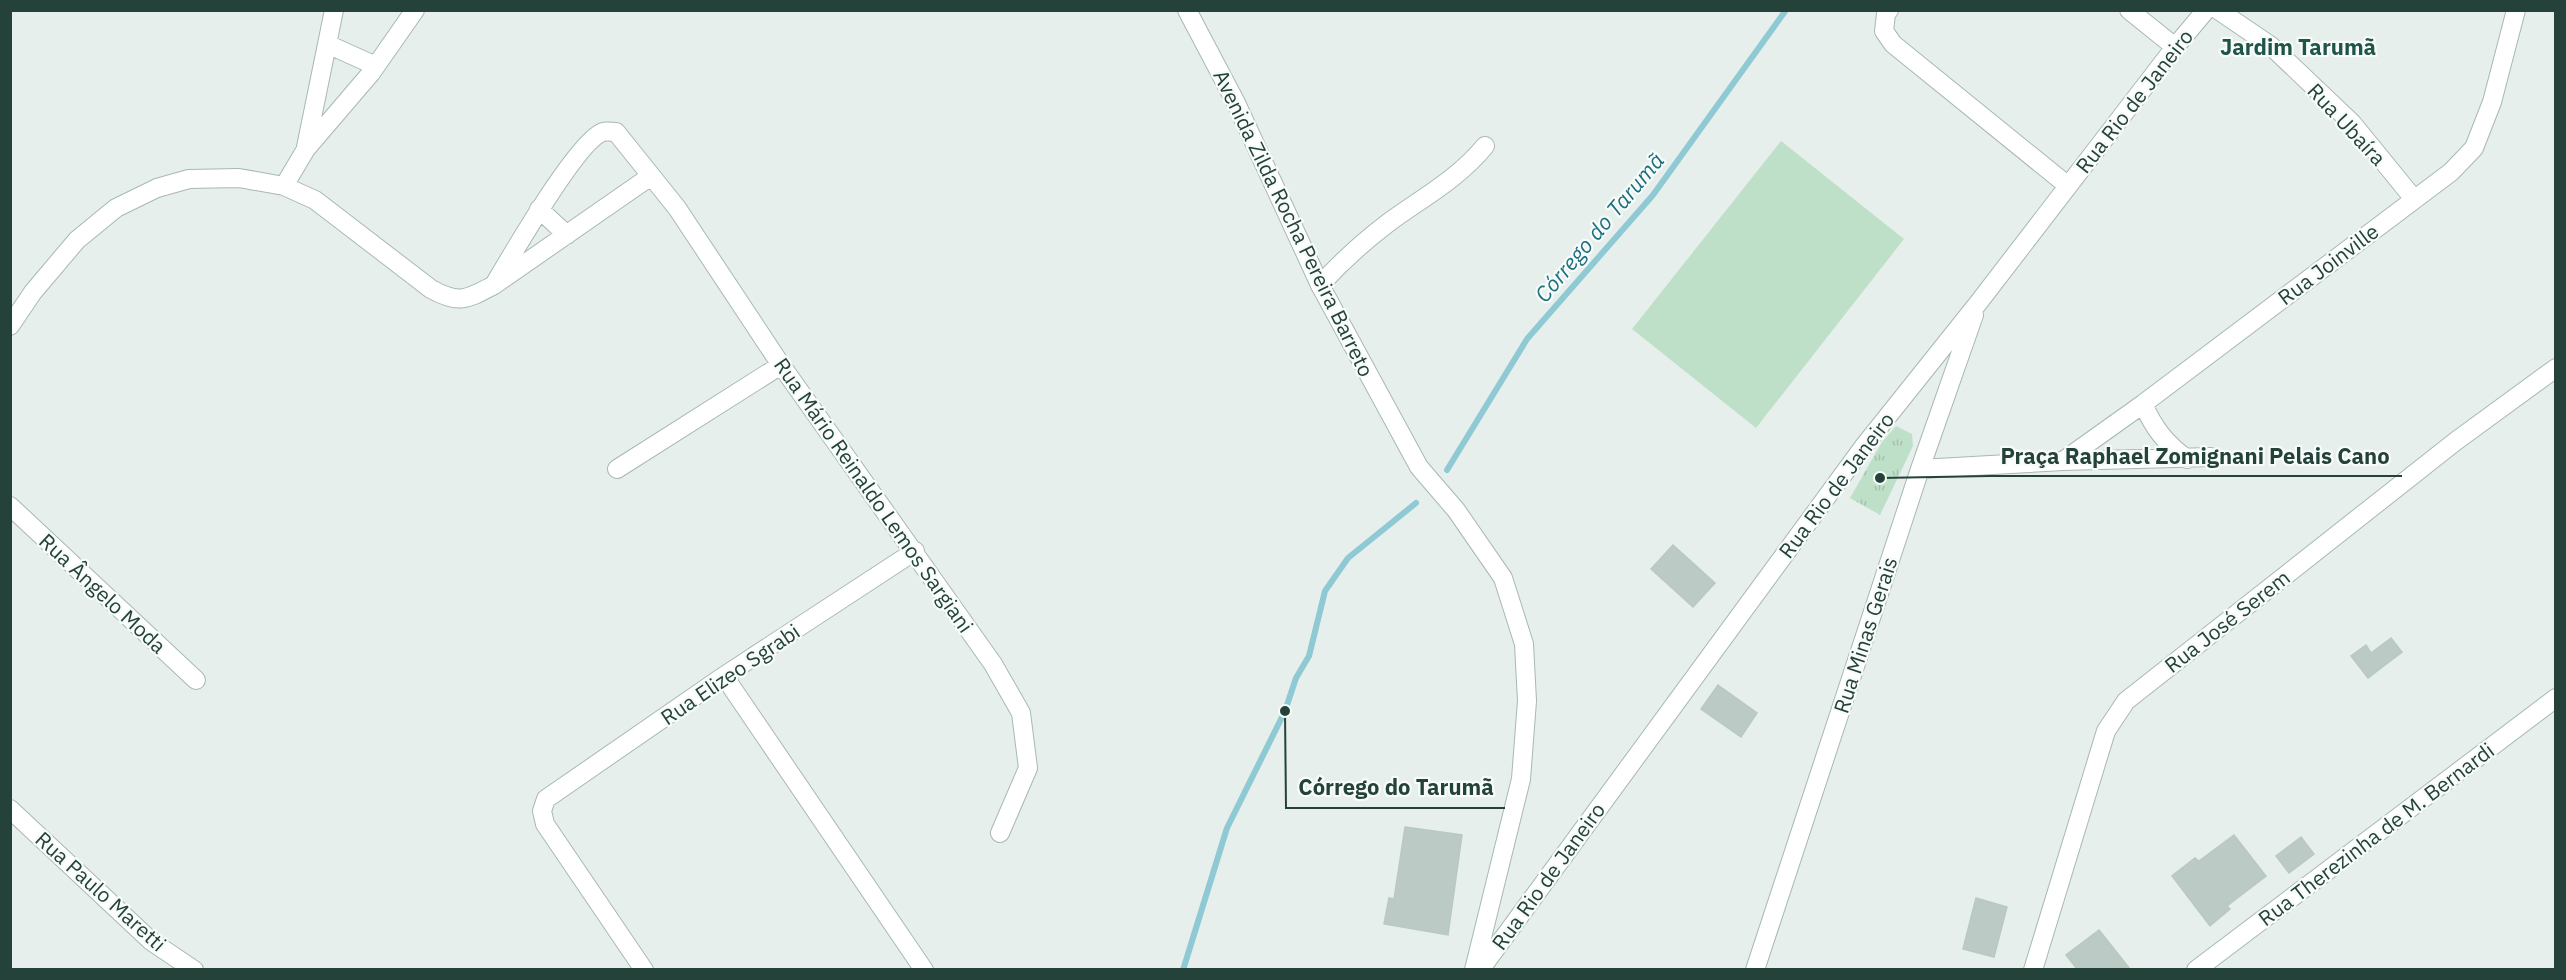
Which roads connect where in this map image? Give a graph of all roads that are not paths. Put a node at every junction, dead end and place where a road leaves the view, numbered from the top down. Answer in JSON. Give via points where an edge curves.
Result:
{"nodes":[{"id":1,"x":334,"y":10,"type":"edge"},
{"id":2,"x":415,"y":10,"type":"edge"},
{"id":3,"x":1187,"y":10,"type":"edge"},
{"id":4,"x":1889,"y":10,"type":"edge"},
{"id":5,"x":2129,"y":10,"type":"edge"},
{"id":6,"x":2206,"y":10,"type":"edge"},
{"id":7,"x":2218,"y":10,"type":"edge"},
{"id":8,"x":2516,"y":10,"type":"edge"},
{"id":9,"x":327,"y":44,"type":"junction"},
{"id":10,"x":2175,"y":47,"type":"junction"},
{"id":11,"x":376,"y":66,"type":"junction"},
{"id":12,"x":1485,"y":146,"type":"dead end"},
{"id":13,"x":306,"y":149,"type":"junction"},
{"id":14,"x":651,"y":176,"type":"junction"},
{"id":15,"x":2067,"y":185,"type":"junction"},
{"id":16,"x":284,"y":186,"type":"junction"},
{"id":17,"x":2414,"y":199,"type":"junction"},
{"id":18,"x":539,"y":209,"type":"junction"},
{"id":19,"x":567,"y":235,"type":"junction"},
{"id":20,"x":494,"y":285,"type":"junction"},
{"id":21,"x":1320,"y":285,"type":"junction"},
{"id":22,"x":1979,"y":302,"type":"junction"},
{"id":23,"x":10,"y":326,"type":"edge"},
{"id":24,"x":781,"y":365,"type":"junction"},
{"id":25,"x":2556,"y":368,"type":"edge"},
{"id":26,"x":2143,"y":404,"type":"junction"},
{"id":27,"x":2211,"y":456,"type":"dead end"},
{"id":28,"x":2187,"y":459,"type":"junction"},
{"id":29,"x":2062,"y":461,"type":"junction"},
{"id":30,"x":618,"y":469,"type":"dead end"},
{"id":31,"x":1920,"y":469,"type":"junction"},
{"id":32,"x":10,"y":506,"type":"edge"},
{"id":33,"x":915,"y":551,"type":"junction"},
{"id":34,"x":724,"y":676,"type":"junction"},
{"id":35,"x":196,"y":680,"type":"dead end"},
{"id":36,"x":2556,"y":698,"type":"edge"},
{"id":37,"x":10,"y":809,"type":"edge"},
{"id":38,"x":1000,"y":833,"type":"dead end"},
{"id":39,"x":194,"y":969,"type":"edge"},
{"id":40,"x":644,"y":969,"type":"edge"},
{"id":41,"x":924,"y":969,"type":"edge"},
{"id":42,"x":1474,"y":969,"type":"edge"},
{"id":43,"x":1480,"y":969,"type":"edge"},
{"id":44,"x":1755,"y":969,"type":"edge"},
{"id":45,"x":2033,"y":969,"type":"edge"},
{"id":46,"x":2196,"y":969,"type":"edge"}],
"edges":[{"from":1,"to":9,"type":"street"},
{"from":2,"to":11,"type":"street"},
{"from":3,"to":21,"type":"street","name":"Avenida Zilda Rocha Pereira Barreto","via":[[1236,103]]},
{"from":4,"to":15,"type":"street","via":[[1884,31],[1893,44]]},
{"from":5,"to":10,"type":"street"},
{"from":6,"to":10,"type":"street","name":"Rua Rio de Janeiro"},
{"from":7,"to":17,"type":"street","name":"Rua Ubaíra","via":[[2271,46],[2352,123]]},
{"from":8,"to":17,"type":"street","name":"Rua Joinville","via":[[2492,102],[2474,148],[2451,172]]},
{"from":9,"to":11,"type":"street"},
{"from":9,"to":13,"type":"street"},
{"from":10,"to":15,"type":"street","name":"Rua Rio de Janeiro"},
{"from":11,"to":13,"type":"street"},
{"from":12,"to":21,"type":"street","via":[[1455,177],[1345,258]]},
{"from":13,"to":16,"type":"street"},
{"from":14,"to":18,"type":"street","name":"Rua Mário Reinaldo Lemos Sargiani","via":[[616,132],[603,131],[590,141]]},
{"from":14,"to":19,"type":"street"},
{"from":14,"to":24,"type":"street","name":"Rua Mário Reinaldo Lemos Sargiani","via":[[677,208]]},
{"from":15,"to":22,"type":"street","name":"Rua Rio de Janeiro"},
{"from":16,"to":20,"type":"street","via":[[315,200],[448,298],[468,298]]},
{"from":16,"to":23,"type":"street","via":[[239,178],[189,179],[157,188],[116,208],[77,240]]},
{"from":17,"to":26,"type":"street","name":"Rua Joinville"},
{"from":18,"to":19,"type":"street"},
{"from":18,"to":20,"type":"street"},
{"from":19,"to":20,"type":"street"},
{"from":21,"to":42,"type":"street","name":"Avenida Zilda Rocha Pereira Barreto","via":[[1419,467],[1456,510],[1503,578],[1524,644],[1527,701],[1521,779]]},
{"from":22,"to":31,"type":"street","name":"Rua Minas Gerais"},
{"from":22,"to":43,"type":"street","name":"Rua Rio de Janeiro","via":[[1864,446]]},
{"from":24,"to":30,"type":"street"},
{"from":24,"to":33,"type":"street","name":"Rua Mário Reinaldo Lemos Sargiani"},
{"from":25,"to":45,"type":"street","name":"Rua José Serem","via":[[2456,441],[2126,701],[2106,731]]},
{"from":26,"to":28,"type":"street","via":[[2154,429]]},
{"from":26,"to":29,"type":"street","name":"Rua Joinville"},
{"from":27,"to":28,"type":"street"},
{"from":28,"to":29,"type":"street"},
{"from":29,"to":31,"type":"street"},
{"from":31,"to":44,"type":"street","name":"Rua Minas Gerais"},
{"from":32,"to":35,"type":"street","name":"Rua Ângelo Moda"},
{"from":33,"to":34,"type":"street","name":"Rua Elizeo Sgrabi"},
{"from":33,"to":38,"type":"street","name":"Rua Mário Reinaldo Lemos Sargiani","via":[[993,664],[1021,713],[1028,768]]},
{"from":34,"to":40,"type":"street","name":"Rua Elizeo Sgrabi","via":[[546,799],[542,811],[545,824]]},
{"from":34,"to":41,"type":"street"},
{"from":36,"to":46,"type":"street","name":"Rua Therezinha de M. Bernardi"},
{"from":37,"to":39,"type":"street","name":"Rua Paulo Maretti","via":[[151,941]]}]}
